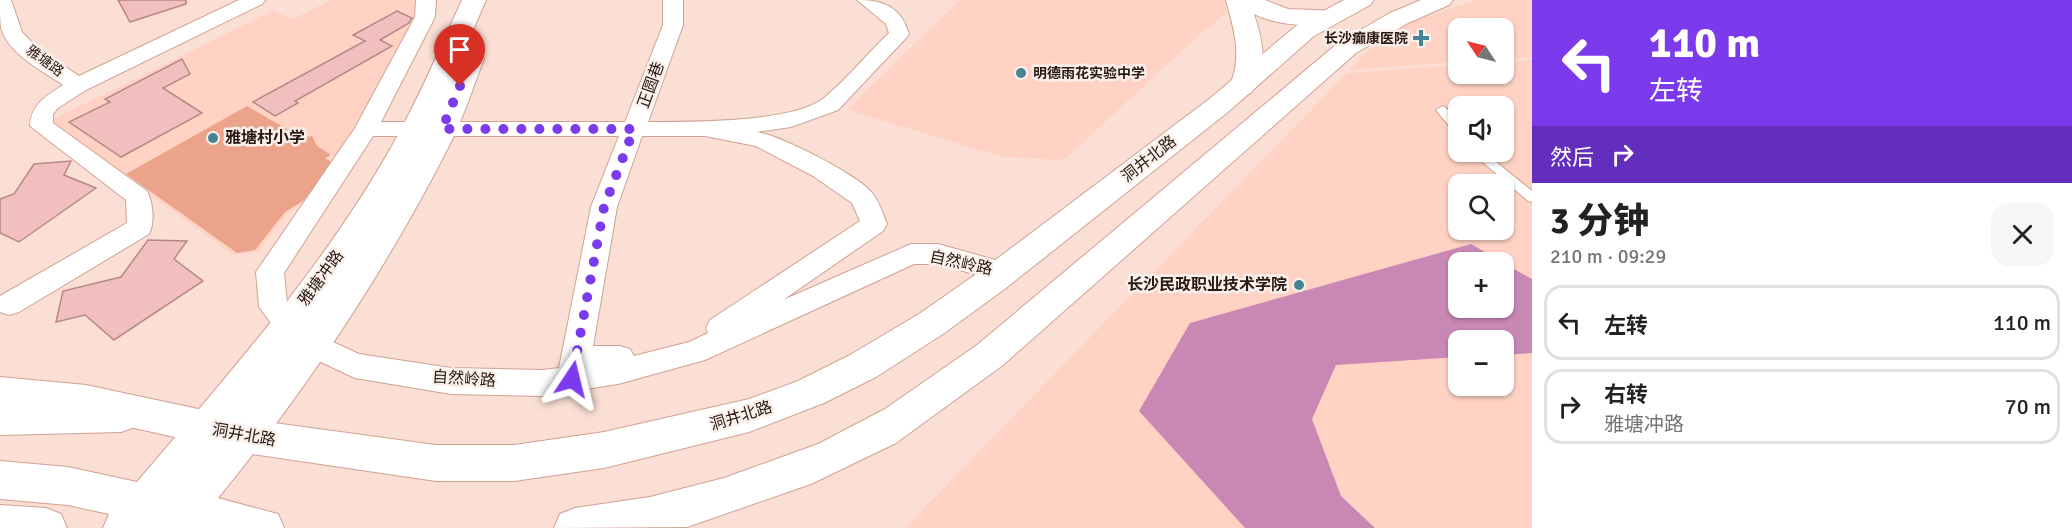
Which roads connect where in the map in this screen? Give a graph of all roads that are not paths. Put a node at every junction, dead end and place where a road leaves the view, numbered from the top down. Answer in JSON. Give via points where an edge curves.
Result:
{"nodes":[{"id":1,"x":2,"y":0,"type":"edge"},
{"id":2,"x":255,"y":0,"type":"edge"},
{"id":3,"x":426,"y":0,"type":"edge"},
{"id":4,"x":474,"y":0,"type":"edge"},
{"id":5,"x":496,"y":0,"type":"edge"},
{"id":6,"x":673,"y":0,"type":"edge"},
{"id":7,"x":867,"y":0,"type":"edge"},
{"id":8,"x":1238,"y":0,"type":"edge"},
{"id":9,"x":1250,"y":0,"type":"edge"},
{"id":10,"x":1362,"y":0,"type":"edge"},
{"id":11,"x":1441,"y":0,"type":"edge"},
{"id":12,"x":1330,"y":16,"type":"junction"},
{"id":13,"x":78,"y":85,"type":"junction"},
{"id":14,"x":1242,"y":87,"type":"junction"},
{"id":15,"x":1442,"y":110,"type":"dead end"},
{"id":16,"x":1448,"y":117,"type":"edge"},
{"id":17,"x":366,"y":129,"type":"junction"},
{"id":18,"x":428,"y":129,"type":"junction"},
{"id":19,"x":634,"y":129,"type":"junction"},
{"id":20,"x":705,"y":129,"type":"junction"},
{"id":21,"x":1489,"y":162,"type":"edge"},
{"id":22,"x":1532,"y":198,"type":"edge"},
{"id":23,"x":1003,"y":272,"type":"junction"},
{"id":24,"x":9,"y":304,"type":"dead end"},
{"id":25,"x":287,"y":324,"type":"junction"},
{"id":26,"x":310,"y":345,"type":"junction"},
{"id":27,"x":574,"y":368,"type":"junction"},
{"id":28,"x":0,"y":393,"type":"edge"},
{"id":29,"x":144,"y":414,"type":"junction"},
{"id":30,"x":0,"y":418,"type":"edge"},
{"id":31,"x":206,"y":428,"type":"junction"},
{"id":32,"x":245,"y":436,"type":"junction"},
{"id":33,"x":0,"y":480,"type":"edge"},
{"id":34,"x":154,"y":517,"type":"edge"},
{"id":35,"x":0,"y":525,"type":"edge"},
{"id":36,"x":46,"y":528,"type":"edge"},
{"id":37,"x":263,"y":528,"type":"edge"},
{"id":38,"x":575,"y":528,"type":"edge"}],
"edges":[{"from":1,"to":13,"type":"street","name":"雅塘路","via":[[13,34],[30,52]]},
{"from":2,"to":13,"type":"street"},
{"from":3,"to":17,"type":"street","name":"自然岭路","via":[[425,17]]},
{"from":4,"to":18,"type":"main road","name":"雅塘冲路"},
{"from":5,"to":18,"type":"main road","name":"雅塘冲路"},
{"from":6,"to":19,"type":"street","name":"正圆巷","via":[[673,25]]},
{"from":7,"to":20,"type":"street","via":[[895,21],[899,34],[830,105],[783,122]]},
{"from":8,"to":14,"type":"main road","via":[[1251,55],[1248,77]]},
{"from":9,"to":12,"type":"main road","via":[[1259,8],[1290,17]]},
{"from":10,"to":12,"type":"main road","name":"洞井北路"},
{"from":11,"to":38,"type":"main road","via":[[1399,18],[1347,48],[990,355],[933,399],[867,439],[791,473],[709,502]]},
{"from":12,"to":14,"type":"main road","name":"洞井北路","via":[[1305,31]]},
{"from":13,"to":24,"type":"street","via":[[50,103],[42,114],[42,126],[138,197],[140,227]]},
{"from":14,"to":23,"type":"main road","name":"洞井北路"},
{"from":15,"to":16,"type":"lane"},
{"from":17,"to":18,"type":"street"},
{"from":17,"to":25,"type":"street","name":"自然岭路","via":[[270,272],[273,307]]},
{"from":18,"to":19,"type":"street"},
{"from":18,"to":25,"type":"main road","name":"雅塘冲路","via":[[397,163],[335,262]]},
{"from":18,"to":26,"type":"main road","name":"雅塘冲路","via":[[363,270]]},
{"from":19,"to":20,"type":"street"},
{"from":19,"to":27,"type":"street","name":"正圆巷","via":[[604,207]]},
{"from":20,"to":27,"type":"street","via":[[762,140],[822,170],[863,198],[873,224],[696,344],[641,359]]},
{"from":21,"to":22,"type":"lane"},
{"from":23,"to":27,"type":"street","name":"自然岭路","via":[[938,255],[911,254],[695,352],[618,372]]},
{"from":23,"to":32,"type":"main road","name":"洞井北路","via":[[931,324],[863,366],[811,392],[749,415],[604,450],[514,463],[436,463]]},
{"from":25,"to":26,"type":"street","name":"自然岭路","via":[[298,339]]},
{"from":25,"to":31,"type":"main road","name":"雅塘冲路"},
{"from":26,"to":27,"type":"street","name":"自然岭路","via":[[355,366],[451,381],[542,383]]},
{"from":26,"to":32,"type":"main road","name":"雅塘冲路"},
{"from":28,"to":29,"type":"main road","name":"洞井北路","via":[[86,401]]},
{"from":29,"to":30,"type":"main road"},
{"from":29,"to":31,"type":"main road","name":"洞井北路"},
{"from":31,"to":32,"type":"main road","name":"洞井北路"},
{"from":31,"to":34,"type":"main road","name":"雅塘冲路"},
{"from":32,"to":34,"type":"main road","name":"雅塘冲路"},
{"from":33,"to":34,"type":"main road","via":[[68,486]]},
{"from":34,"to":37,"type":"main road"},
{"from":35,"to":36,"type":"main road"}]}
